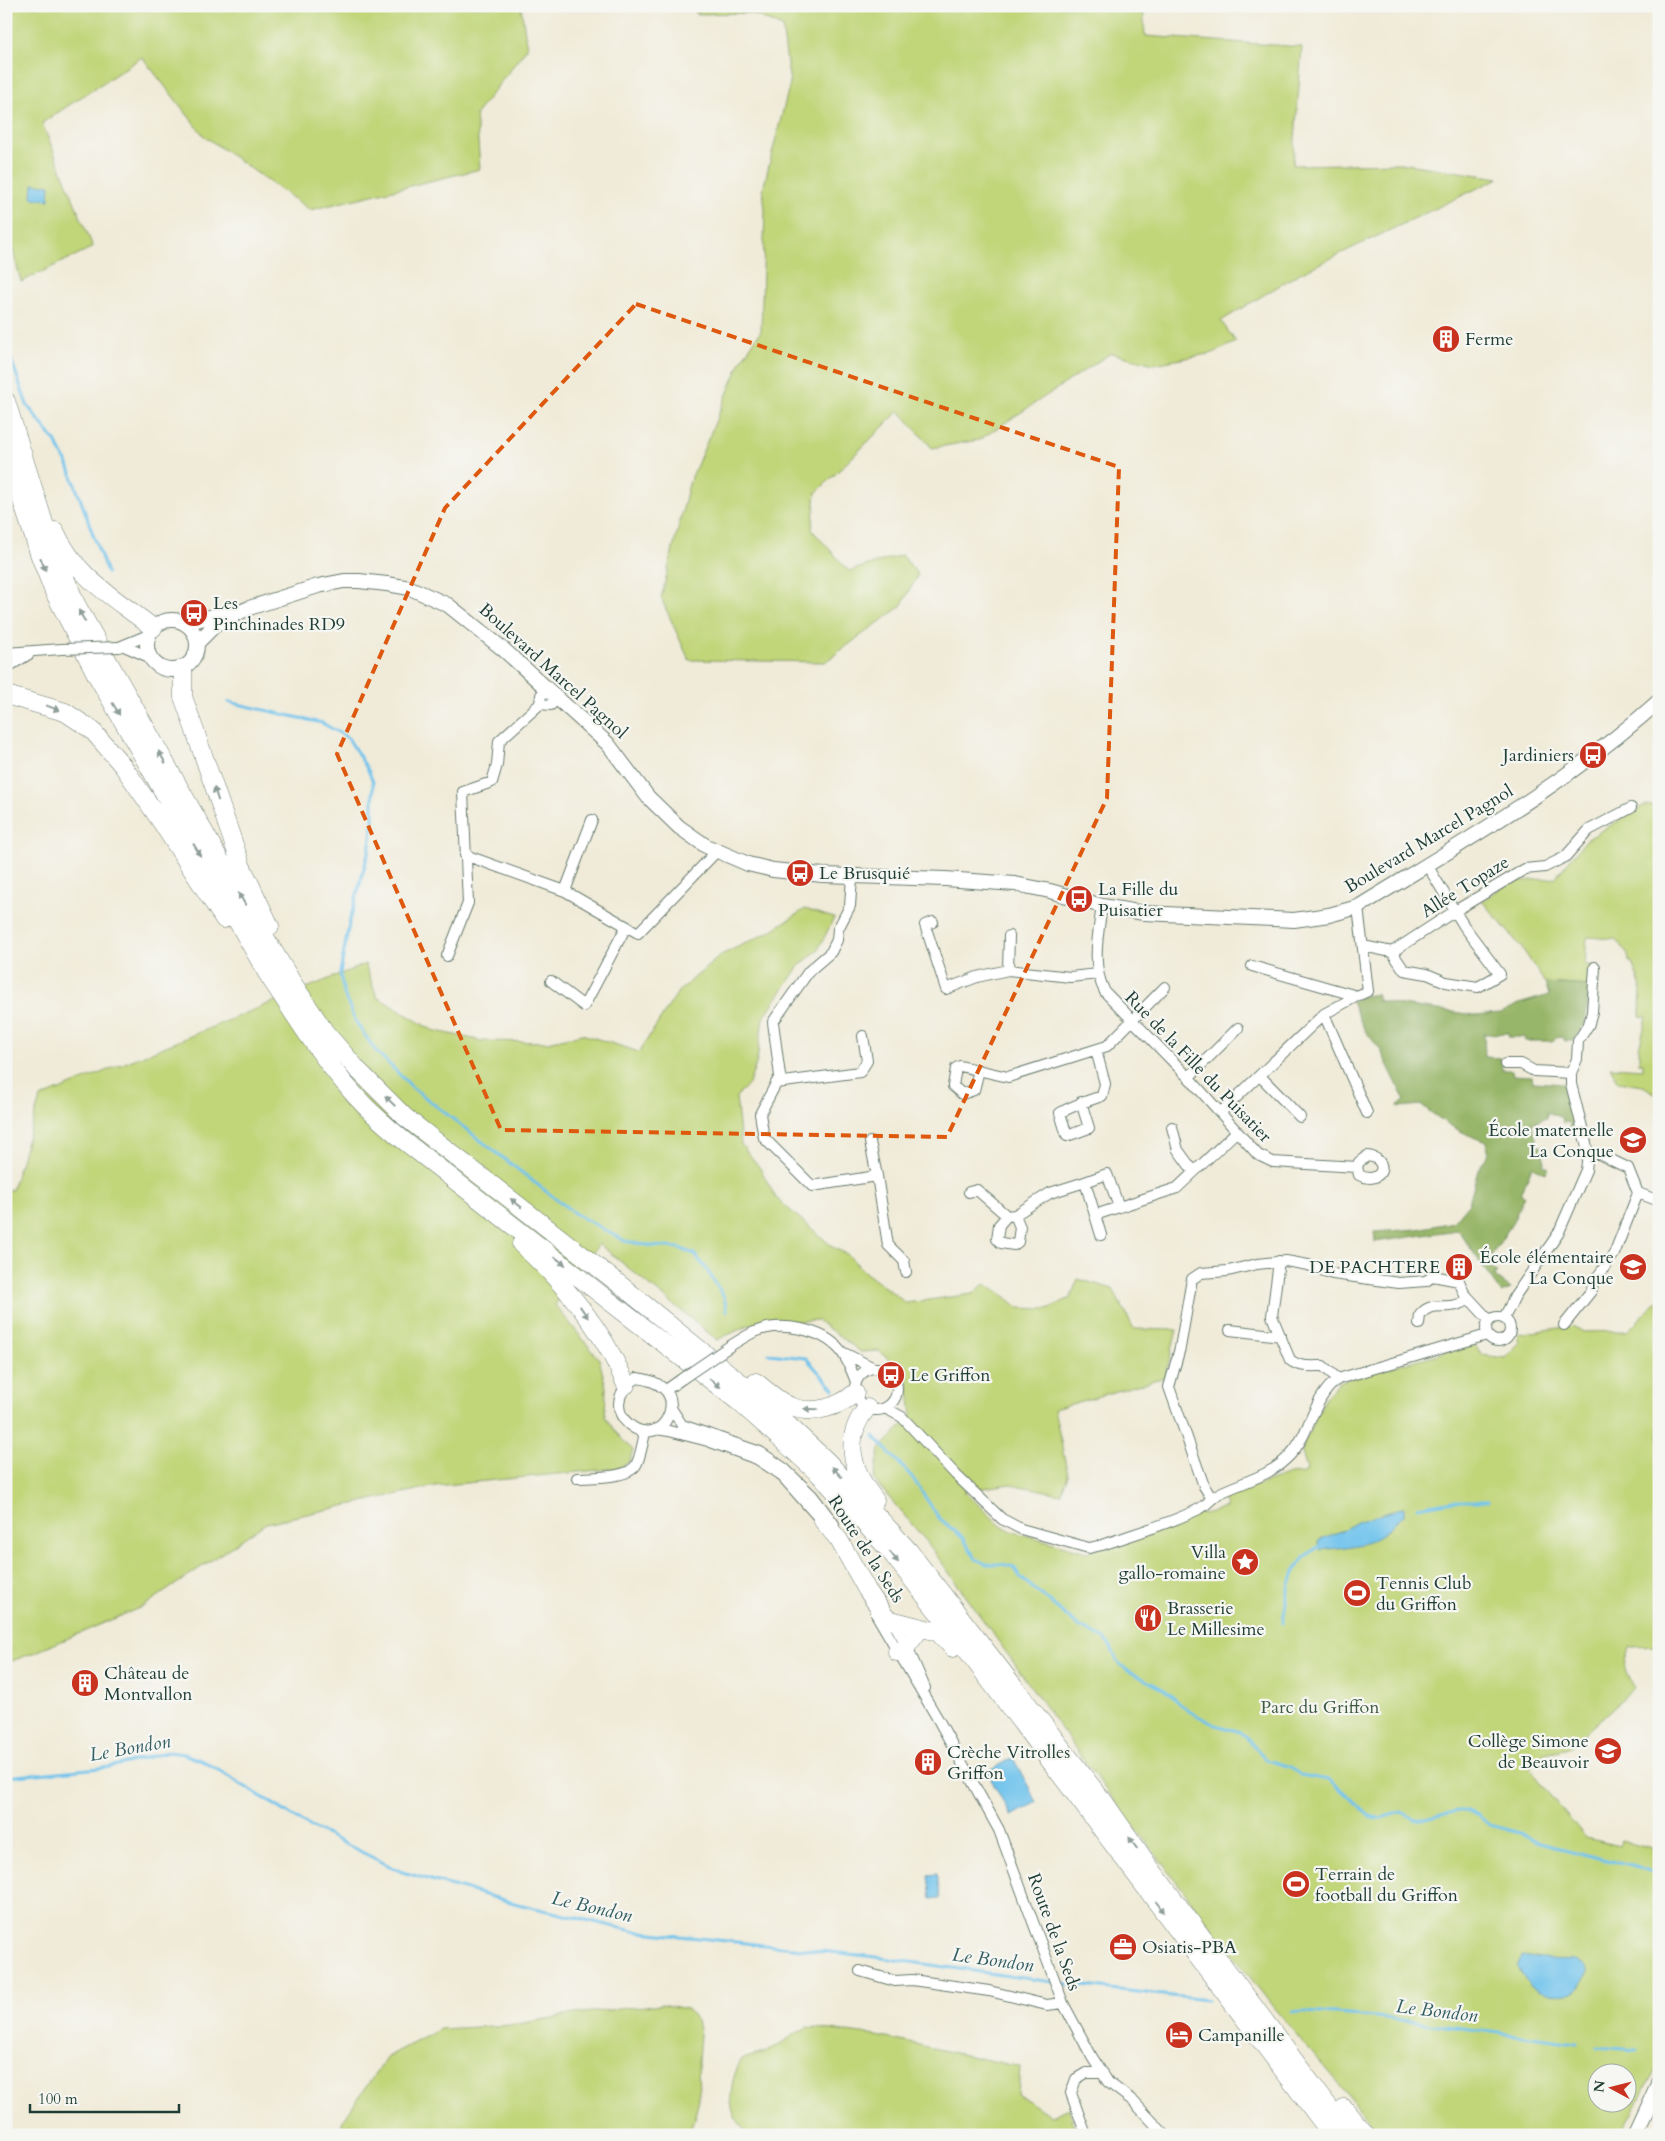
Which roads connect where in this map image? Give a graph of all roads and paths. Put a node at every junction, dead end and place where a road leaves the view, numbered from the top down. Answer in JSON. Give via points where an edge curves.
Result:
{"nodes":[{"id":1,"x":6,"y":391,"type":"edge"},
{"id":2,"x":6,"y":401,"type":"edge"},
{"id":3,"x":6,"y":452,"type":"edge"},
{"id":4,"x":249,"y":608,"type":"junction"},
{"id":5,"x":184,"y":623,"type":"junction"},
{"id":6,"x":150,"y":632,"type":"junction"},
{"id":7,"x":197,"y":643,"type":"junction"},
{"id":8,"x":122,"y":647,"type":"junction"},
{"id":9,"x":6,"y":653,"type":"edge"},
{"id":10,"x":32,"y":653,"type":"junction"},
{"id":11,"x":149,"y":657,"type":"junction"},
{"id":12,"x":6,"y":668,"type":"edge"},
{"id":13,"x":183,"y":668,"type":"junction"},
{"id":14,"x":552,"y":694,"type":"junction"},
{"id":15,"x":6,"y":695,"type":"edge"},
{"id":16,"x":1659,"y":701,"type":"edge"},
{"id":17,"x":1632,"y":808,"type":"dead end"},
{"id":18,"x":592,"y":820,"type":"dead end"},
{"id":19,"x":717,"y":851,"type":"junction"},
{"id":20,"x":465,"y":855,"type":"junction"},
{"id":21,"x":1427,"y":865,"type":"junction"},
{"id":22,"x":852,"y":877,"type":"junction"},
{"id":23,"x":565,"y":891,"type":"junction"},
{"id":24,"x":1102,"y":906,"type":"junction"},
{"id":25,"x":1358,"y":907,"type":"junction"},
{"id":26,"x":1455,"y":911,"type":"junction"},
{"id":27,"x":933,"y":922,"type":"dead end"},
{"id":28,"x":626,"y":927,"type":"junction"},
{"id":29,"x":1009,"y":936,"type":"dead end"},
{"id":30,"x":1363,"y":946,"type":"junction"},
{"id":31,"x":1392,"y":952,"type":"junction"},
{"id":32,"x":447,"y":956,"type":"dead end"},
{"id":33,"x":1252,"y":966,"type":"dead end"},
{"id":34,"x":1595,"y":967,"type":"dead end"},
{"id":35,"x":1008,"y":970,"type":"junction"},
{"id":36,"x":1098,"y":974,"type":"junction"},
{"id":37,"x":551,"y":982,"type":"dead end"},
{"id":38,"x":1165,"y":986,"type":"dead end"},
{"id":39,"x":1357,"y":996,"type":"junction"},
{"id":40,"x":1324,"y":1014,"type":"junction"},
{"id":41,"x":1132,"y":1020,"type":"junction"},
{"id":42,"x":1238,"y":1028,"type":"dead end"},
{"id":43,"x":863,"y":1036,"type":"dead end"},
{"id":44,"x":318,"y":1049,"type":"junction"},
{"id":45,"x":1096,"y":1050,"type":"junction"},
{"id":46,"x":1505,"y":1064,"type":"dead end"},
{"id":47,"x":357,"y":1069,"type":"junction"},
{"id":48,"x":979,"y":1070,"type":"dead end"},
{"id":49,"x":1571,"y":1073,"type":"junction"},
{"id":50,"x":1260,"y":1076,"type":"junction"},
{"id":51,"x":1189,"y":1077,"type":"junction"},
{"id":52,"x":776,"y":1083,"type":"junction"},
{"id":53,"x":1082,"y":1102,"type":"dead end"},
{"id":54,"x":1221,"y":1112,"type":"junction"},
{"id":55,"x":1367,"y":1114,"type":"dead end"},
{"id":56,"x":1300,"y":1117,"type":"dead end"},
{"id":57,"x":1172,"y":1127,"type":"dead end"},
{"id":58,"x":1237,"y":1131,"type":"junction"},
{"id":59,"x":870,"y":1142,"type":"dead end"},
{"id":60,"x":1588,"y":1154,"type":"junction"},
{"id":61,"x":438,"y":1167,"type":"junction"},
{"id":62,"x":1358,"y":1167,"type":"dead end"},
{"id":63,"x":1194,"y":1172,"type":"junction"},
{"id":64,"x":876,"y":1176,"type":"junction"},
{"id":65,"x":1084,"y":1182,"type":"junction"},
{"id":66,"x":969,"y":1192,"type":"dead end"},
{"id":67,"x":1638,"y":1193,"type":"junction"},
{"id":68,"x":1659,"y":1201,"type":"edge"},
{"id":69,"x":1119,"y":1207,"type":"junction"},
{"id":70,"x":1095,"y":1215,"type":"junction"},
{"id":71,"x":1101,"y":1234,"type":"dead end"},
{"id":72,"x":1280,"y":1261,"type":"junction"},
{"id":73,"x":906,"y":1272,"type":"dead end"},
{"id":74,"x":623,"y":1287,"type":"junction"},
{"id":75,"x":1469,"y":1299,"type":"junction"},
{"id":76,"x":1504,"y":1318,"type":"junction"},
{"id":77,"x":1489,"y":1320,"type":"junction"},
{"id":78,"x":1419,"y":1324,"type":"dead end"},
{"id":79,"x":1564,"y":1325,"type":"dead end"},
{"id":80,"x":1230,"y":1330,"type":"dead end"},
{"id":81,"x":1487,"y":1335,"type":"junction"},
{"id":82,"x":1281,"y":1336,"type":"junction"},
{"id":83,"x":841,"y":1351,"type":"junction"},
{"id":84,"x":874,"y":1368,"type":"junction"},
{"id":85,"x":1338,"y":1379,"type":"junction"},
{"id":86,"x":626,"y":1385,"type":"junction"},
{"id":87,"x":856,"y":1388,"type":"junction"},
{"id":88,"x":666,"y":1390,"type":"junction"},
{"id":89,"x":896,"y":1393,"type":"junction"},
{"id":90,"x":671,"y":1408,"type":"junction"},
{"id":91,"x":867,"y":1408,"type":"junction"},
{"id":92,"x":885,"y":1408,"type":"junction"},
{"id":93,"x":902,"y":1417,"type":"junction"},
{"id":94,"x":656,"y":1429,"type":"junction"},
{"id":95,"x":646,"y":1432,"type":"junction"},
{"id":96,"x":577,"y":1478,"type":"dead end"},
{"id":97,"x":1212,"y":1498,"type":"junction"},
{"id":98,"x":823,"y":1521,"type":"junction"},
{"id":99,"x":893,"y":1621,"type":"junction"},
{"id":100,"x":920,"y":1629,"type":"junction"},
{"id":101,"x":902,"y":1649,"type":"junction"},
{"id":102,"x":1109,"y":1809,"type":"junction"},
{"id":103,"x":1099,"y":1826,"type":"junction"},
{"id":104,"x":1148,"y":1865,"type":"junction"},
{"id":105,"x":860,"y":1972,"type":"dead end"},
{"id":106,"x":1225,"y":1994,"type":"junction"},
{"id":107,"x":1061,"y":1999,"type":"junction"},
{"id":108,"x":1103,"y":2073,"type":"junction"},
{"id":109,"x":1659,"y":2083,"type":"edge"},
{"id":110,"x":1659,"y":2101,"type":"edge"},
{"id":111,"x":1086,"y":2135,"type":"edge"},
{"id":112,"x":1165,"y":2135,"type":"edge"},
{"id":113,"x":1323,"y":2135,"type":"edge"},
{"id":114,"x":1332,"y":2135,"type":"edge"},
{"id":115,"x":1350,"y":2135,"type":"edge"},
{"id":116,"x":1366,"y":2135,"type":"edge"},
{"id":117,"x":1636,"y":2135,"type":"edge"}],
"edges":[{"from":1,"to":6,"type":"highway","via":[[54,528],[65,550],[85,574]]},
{"from":47,"to":2,"type":"highway","one_way":true,"via":[[325,1032],[292,982],[76,604],[49,539]]},
{"from":3,"to":44,"type":"highway","one_way":true,"via":[[54,592],[96,674],[267,973]]},
{"from":4,"to":5,"type":"street","name":"Boulevard Marcel Pagnol"},
{"from":4,"to":7,"type":"street","name":"Boulevard Marcel Pagnol","via":[[217,623]]},
{"from":4,"to":14,"type":"street","name":"Boulevard Marcel Pagnol","via":[[303,590],[344,581],[410,588],[462,614]]},
{"from":5,"to":6,"type":"street","via":[[167,620]]},
{"from":5,"to":7,"type":"street","via":[[195,635]]},
{"from":6,"to":8,"type":"street"},
{"from":6,"to":11,"type":"street","via":[[146,642]]},
{"from":7,"to":13,"type":"street","via":[[194,658]]},
{"from":8,"to":10,"type":"street","bridge":true},
{"from":8,"to":11,"type":"street"},
{"from":9,"to":10,"type":"street"},
{"from":10,"to":12,"type":"street"},
{"from":11,"to":13,"type":"street","via":[[160,668],[176,671]]},
{"from":47,"to":13,"type":"highway","one_way":true,"via":[[289,963],[241,865],[183,697]]},
{"from":14,"to":19,"type":"street","name":"Boulevard Marcel Pagnol","via":[[608,744],[658,809]]},
{"from":14,"to":20,"type":"street","via":[[541,695],[540,704],[499,741],[492,782],[463,792]]},
{"from":15,"to":44,"type":"highway","one_way":true,"via":[[65,712],[106,744],[164,826],[261,978]]},
{"from":16,"to":21,"type":"street","name":"Boulevard Marcel Pagnol","via":[[1622,734],[1559,781]]},
{"from":17,"to":26,"type":"street","name":"Allée Topaze","via":[[1589,830],[1565,856],[1545,867],[1525,869]]},
{"from":18,"to":23,"type":"street"},
{"from":19,"to":22,"type":"street","name":"Boulevard Marcel Pagnol","via":[[773,870]]},
{"from":19,"to":28,"type":"street","via":[[638,933]]},
{"from":20,"to":23,"type":"street"},
{"from":20,"to":32,"type":"street","via":[[468,903]]},
{"from":21,"to":25,"type":"street","name":"Boulevard Marcel Pagnol"},
{"from":21,"to":26,"type":"street"},
{"from":22,"to":24,"type":"street","name":"Boulevard Marcel Pagnol","via":[[1015,884]]},
{"from":22,"to":52,"type":"street","via":[[850,906],[838,929],[838,940],[831,952],[809,971],[773,1022],[780,1076]]},
{"from":23,"to":28,"type":"street"},
{"from":24,"to":25,"type":"street","name":"Boulevard Marcel Pagnol","via":[[1144,913],[1294,920]]},
{"from":24,"to":36,"type":"street","name":"Rue de la Fille du Puisatier"},
{"from":25,"to":30,"type":"street"},
{"from":26,"to":31,"type":"street","name":"Allée Topaze"},
{"from":26,"to":31,"type":"street","via":[[1500,974],[1478,987],[1446,982],[1404,970]]},
{"from":27,"to":35,"type":"street","via":[[925,925],[946,988]]},
{"from":28,"to":37,"type":"street","via":[[584,1006]]},
{"from":29,"to":35,"type":"street"},
{"from":30,"to":31,"type":"street"},
{"from":30,"to":39,"type":"street","via":[[1368,991]]},
{"from":33,"to":39,"type":"street"},
{"from":34,"to":49,"type":"street","via":[[1592,1012],[1589,1024],[1578,1041],[1577,1059]]},
{"from":35,"to":36,"type":"street","via":[[1070,977]]},
{"from":36,"to":41,"type":"street","name":"Rue de la Fille du Puisatier","via":[[1105,992]]},
{"from":38,"to":41,"type":"street"},
{"from":39,"to":40,"type":"street"},
{"from":40,"to":50,"type":"street"},
{"from":40,"to":55,"type":"street"},
{"from":41,"to":45,"type":"street","via":[[1107,1046]]},
{"from":41,"to":51,"type":"street","name":"Rue de la Fille du Puisatier"},
{"from":42,"to":51,"type":"street"},
{"from":43,"to":52,"type":"street","via":[[867,1061],[860,1072]]},
{"from":44,"to":61,"type":"highway","via":[[365,1106]]},
{"from":45,"to":48,"type":"street","via":[[1008,1077]]},
{"from":45,"to":53,"type":"street","via":[[1105,1084],[1102,1096]]},
{"from":46,"to":49,"type":"street","via":[[1521,1064],[1534,1071]]},
{"from":74,"to":47,"type":"highway","one_way":true,"via":[[405,1117]]},
{"from":49,"to":60,"type":"street","via":[[1570,1084]]},
{"from":50,"to":54,"type":"street"},
{"from":50,"to":56,"type":"street"},
{"from":51,"to":54,"type":"street","name":"Rue de la Fille du Puisatier"},
{"from":52,"to":64,"type":"street","via":[[760,1114],[764,1138],[799,1174],[812,1186]]},
{"from":54,"to":58,"type":"street","name":"Rue de la Fille du Puisatier"},
{"from":57,"to":63,"type":"street","via":[[1178,1150]]},
{"from":58,"to":62,"type":"street","name":"Rue de la Fille du Puisatier","via":[[1258,1155],[1273,1162]]},
{"from":58,"to":63,"type":"street"},
{"from":59,"to":64,"type":"street"},
{"from":60,"to":67,"type":"street","via":[[1599,1154],[1628,1168]]},
{"from":60,"to":76,"type":"street","via":[[1586,1170],[1558,1234],[1515,1296]]},
{"from":61,"to":86,"type":"highway","one_way":true,"via":[[539,1260],[579,1304],[602,1338]]},
{"from":61,"to":103,"type":"highway","one_way":true,"via":[[740,1403],[819,1474],[889,1550]]},
{"from":63,"to":69,"type":"street","via":[[1177,1188]]},
{"from":64,"to":73,"type":"street","via":[[888,1245],[904,1261]]},
{"from":65,"to":66,"type":"street","via":[[1050,1193],[1011,1215],[977,1190]]},
{"from":65,"to":69,"type":"street","via":[[1107,1174]]},
{"from":65,"to":70,"type":"street"},
{"from":67,"to":68,"type":"street"},
{"from":67,"to":79,"type":"street","via":[[1614,1254],[1592,1283],[1592,1290]]},
{"from":69,"to":70,"type":"street"},
{"from":70,"to":71,"type":"street"},
{"from":72,"to":75,"type":"street","via":[[1308,1265],[1332,1274],[1399,1283],[1426,1281],[1433,1276],[1448,1278],[1458,1281]]},
{"from":72,"to":82,"type":"street","via":[[1272,1316]]},
{"from":72,"to":97,"type":"street","via":[[1201,1273],[1192,1279],[1180,1348],[1169,1386],[1204,1486]]},
{"from":87,"to":74,"type":"highway","one_way":true,"via":[[845,1402],[828,1408],[792,1407],[688,1329]]},
{"from":102,"to":74,"type":"highway","one_way":true,"via":[[909,1551],[828,1462],[758,1397]]},
{"from":75,"to":77,"type":"street"},
{"from":75,"to":78,"type":"street","via":[[1460,1305],[1430,1308],[1420,1315]]},
{"from":76,"to":77,"type":"street"},
{"from":76,"to":81,"type":"street","via":[[1511,1330],[1505,1340],[1495,1342]]},
{"from":77,"to":81,"type":"street"},
{"from":80,"to":82,"type":"street"},
{"from":81,"to":85,"type":"street"},
{"from":82,"to":85,"type":"street","via":[[1290,1360],[1295,1364],[1323,1366]]},
{"from":83,"to":84,"type":"street"},
{"from":83,"to":87,"type":"street","via":[[850,1366]]},
{"from":83,"to":88,"type":"street","bridge":true,"via":[[812,1331],[781,1326],[755,1332]]},
{"from":84,"to":87,"type":"street","via":[[862,1373]]},
{"from":84,"to":89,"type":"street","via":[[891,1375]]},
{"from":85,"to":97,"type":"street","via":[[1322,1395],[1291,1455],[1275,1469]]},
{"from":86,"to":88,"type":"street","via":[[637,1378],[647,1379]]},
{"from":86,"to":95,"type":"street","via":[[619,1408],[623,1419],[632,1429]]},
{"from":87,"to":91,"type":"street","via":[[861,1404]]},
{"from":88,"to":90,"type":"street"},
{"from":89,"to":92,"type":"street"},
{"from":89,"to":93,"type":"street"},
{"from":90,"to":94,"type":"street","via":[[666,1421]]},
{"from":90,"to":99,"type":"street","name":"Route de la Seds","via":[[682,1425],[760,1452],[785,1469],[829,1516]]},
{"from":91,"to":92,"type":"street"},
{"from":91,"to":102,"type":"highway","via":[[857,1420],[852,1452],[865,1488],[942,1579]]},
{"from":92,"to":93,"type":"street"},
{"from":93,"to":97,"type":"street","via":[[1002,1520],[1037,1534],[1089,1548],[1199,1510]]},
{"from":94,"to":95,"type":"street"},
{"from":94,"to":98,"type":"street","name":"Route de la Seds","via":[[708,1441],[757,1459],[780,1474]]},
{"from":95,"to":96,"type":"street","via":[[637,1465],[630,1471]]},
{"from":98,"to":99,"type":"highway","via":[[839,1540],[881,1612]]},
{"from":98,"to":101,"type":"street","name":"Route de la Seds"},
{"from":99,"to":100,"type":"highway"},
{"from":99,"to":101,"type":"street","name":"Route de la Seds"},
{"from":100,"to":101,"type":"highway"},
{"from":100,"to":103,"type":"highway","via":[[938,1632],[944,1637]]},
{"from":101,"to":107,"type":"street","name":"Route de la Seds","via":[[998,1830]]},
{"from":104,"to":102,"type":"highway","one_way":true},
{"from":103,"to":106,"type":"highway","one_way":true},
{"from":104,"to":115,"type":"highway"},
{"from":104,"to":116,"type":"highway"},
{"from":105,"to":107,"type":"street","via":[[895,1981],[912,1980],[989,1991],[1047,2005]]},
{"from":106,"to":113,"type":"highway"},
{"from":106,"to":114,"type":"highway"},
{"from":107,"to":108,"type":"street","name":"Route de la Seds"},
{"from":108,"to":111,"type":"street","via":[[1086,2073],[1076,2079],[1071,2093]]},
{"from":108,"to":112,"type":"street","name":"Route de la Seds","via":[[1108,2082]]},
{"from":109,"to":117,"type":"street"},
{"from":110,"to":117,"type":"street"}]}
